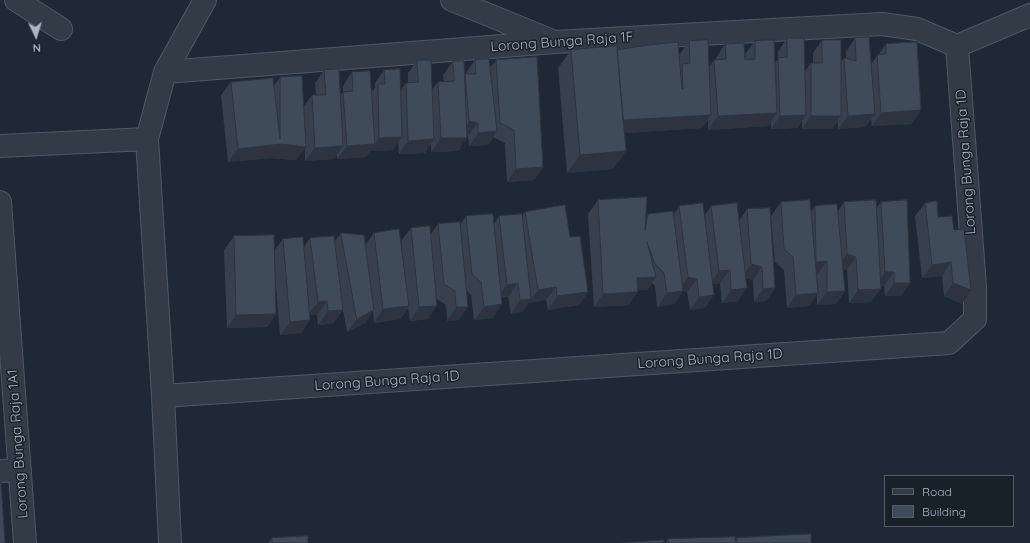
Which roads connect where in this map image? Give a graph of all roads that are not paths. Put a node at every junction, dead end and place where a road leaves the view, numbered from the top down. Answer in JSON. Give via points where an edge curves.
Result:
{"nodes":[{"id":1,"x":16,"y":0,"type":"edge"},
{"id":2,"x":205,"y":0,"type":"edge"},
{"id":3,"x":452,"y":0,"type":"edge"},
{"id":4,"x":1030,"y":15,"type":"edge"},
{"id":5,"x":61,"y":29,"type":"dead end"},
{"id":6,"x":555,"y":42,"type":"junction"},
{"id":7,"x":957,"y":46,"type":"junction"},
{"id":8,"x":165,"y":72,"type":"junction"},
{"id":9,"x":147,"y":139,"type":"junction"},
{"id":10,"x":0,"y":146,"type":"edge"},
{"id":11,"x":0,"y":202,"type":"edge"},
{"id":12,"x":163,"y":396,"type":"junction"},
{"id":13,"x":10,"y":471,"type":"edge"},
{"id":14,"x":25,"y":543,"type":"edge"},
{"id":15,"x":170,"y":543,"type":"edge"}],
"edges":[{"from":1,"to":5,"type":"street"},
{"from":2,"to":8,"type":"street"},
{"from":3,"to":6,"type":"street"},
{"from":4,"to":7,"type":"street"},
{"from":6,"to":7,"type":"street","name":"Lorong Bunga Raja 1F","via":[[882,24],[918,29]]},
{"from":6,"to":8,"type":"street","name":"Lorong Bunga Raja 1F"},
{"from":7,"to":12,"type":"street","name":"Lorong Bunga Raja 1D","via":[[975,319],[949,343]]},
{"from":8,"to":9,"type":"street"},
{"from":9,"to":10,"type":"street"},
{"from":9,"to":12,"type":"street"},
{"from":11,"to":13,"type":"street","name":"Lorong Bunga Raja 1A1"},
{"from":12,"to":15,"type":"street"},
{"from":13,"to":14,"type":"street","name":"Lorong Bunga Raja 1A1"}]}
